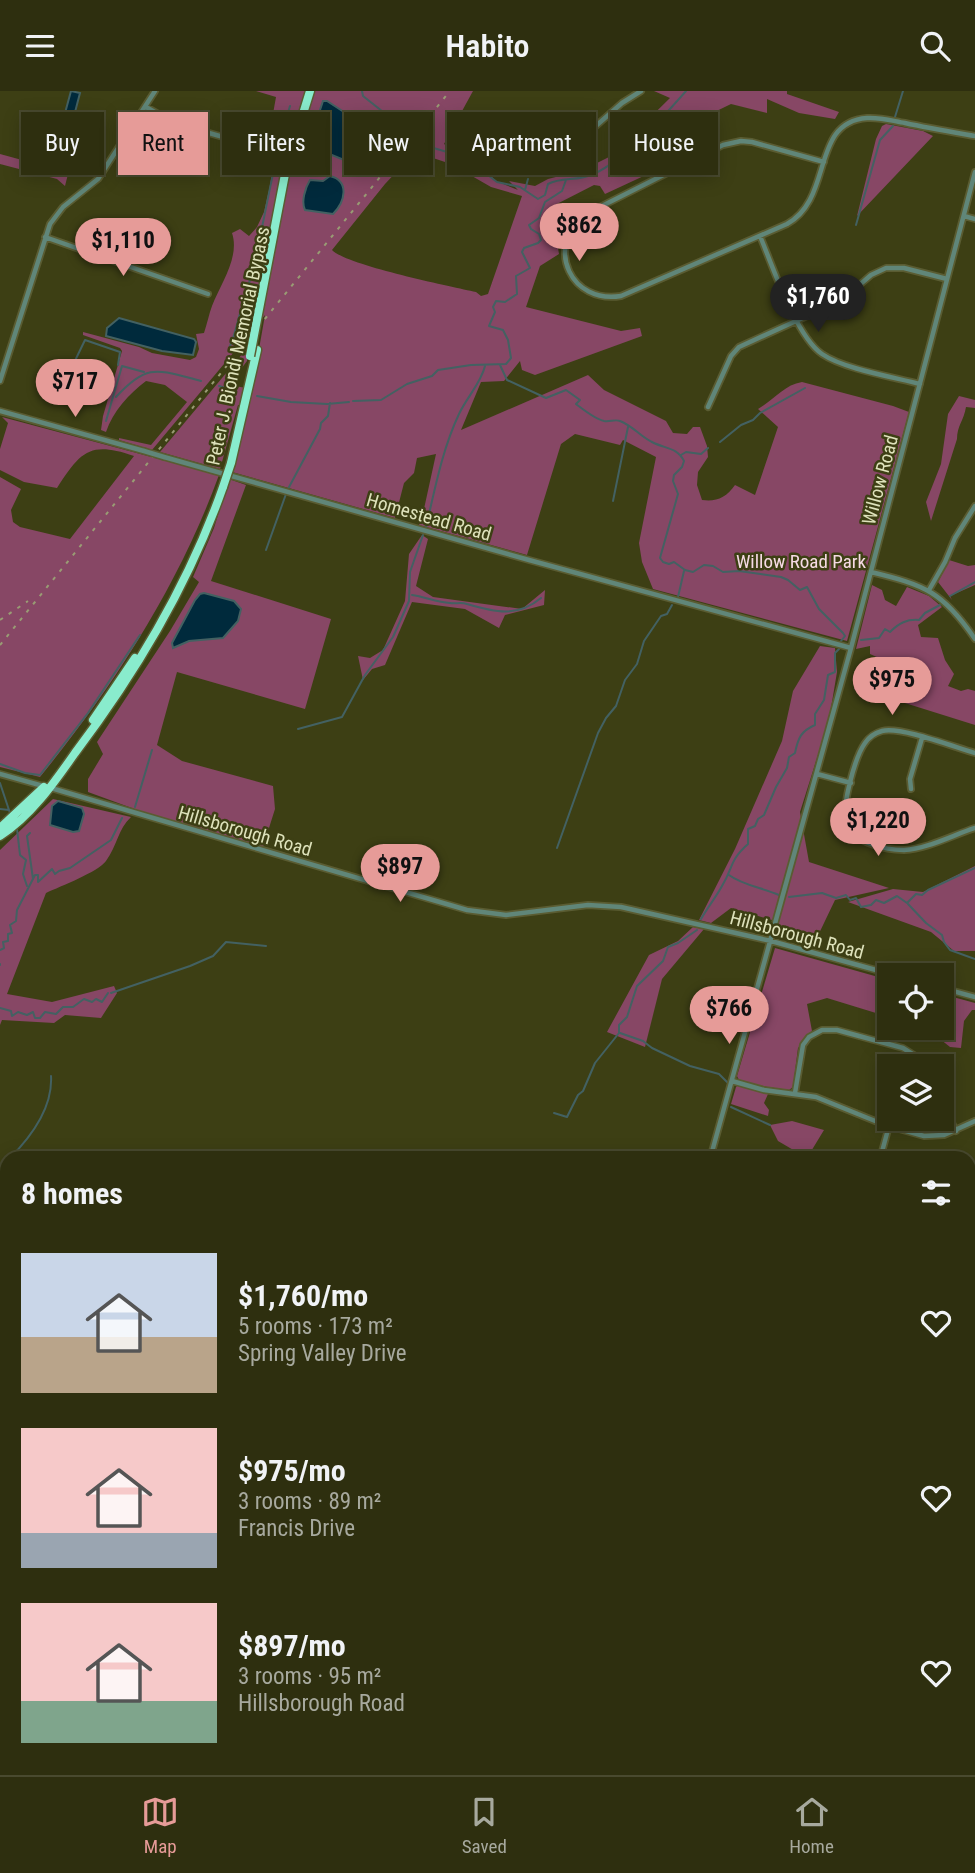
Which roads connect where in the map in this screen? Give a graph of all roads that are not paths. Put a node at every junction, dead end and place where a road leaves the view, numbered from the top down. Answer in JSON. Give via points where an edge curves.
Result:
{"nodes":[{"id":1,"x":155,"y":91,"type":"edge"},
{"id":2,"x":313,"y":91,"type":"edge"},
{"id":3,"x":641,"y":91,"type":"edge"},
{"id":4,"x":146,"y":107,"type":"junction"},
{"id":5,"x":596,"y":126,"type":"edge"},
{"id":6,"x":975,"y":136,"type":"edge"},
{"id":7,"x":222,"y":137,"type":"edge"},
{"id":8,"x":824,"y":162,"type":"junction"},
{"id":9,"x":975,"y":172,"type":"edge"},
{"id":10,"x":964,"y":216,"type":"junction"},
{"id":11,"x":975,"y":219,"type":"edge"},
{"id":12,"x":760,"y":236,"type":"junction"},
{"id":13,"x":46,"y":237,"type":"junction"},
{"id":14,"x":947,"y":279,"type":"junction"},
{"id":15,"x":208,"y":294,"type":"dead end"},
{"id":16,"x":797,"y":320,"type":"junction"},
{"id":17,"x":0,"y":381,"type":"edge"},
{"id":18,"x":920,"y":384,"type":"junction"},
{"id":19,"x":708,"y":407,"type":"dead end"},
{"id":20,"x":0,"y":411,"type":"edge"},
{"id":21,"x":975,"y":506,"type":"edge"},
{"id":22,"x":871,"y":572,"type":"junction"},
{"id":23,"x":929,"y":590,"type":"junction"},
{"id":24,"x":974,"y":635,"type":"edge"},
{"id":25,"x":851,"y":648,"type":"junction"},
{"id":26,"x":922,"y":737,"type":"junction"},
{"id":27,"x":975,"y":753,"type":"edge"},
{"id":28,"x":0,"y":774,"type":"edge"},
{"id":29,"x":817,"y":774,"type":"junction"},
{"id":30,"x":851,"y":783,"type":"junction"},
{"id":31,"x":47,"y":787,"type":"junction"},
{"id":32,"x":911,"y":789,"type":"dead end"},
{"id":33,"x":0,"y":828,"type":"edge"},
{"id":34,"x":975,"y":828,"type":"edge"},
{"id":35,"x":0,"y":836,"type":"edge"},
{"id":36,"x":771,"y":941,"type":"junction"},
{"id":37,"x":877,"y":970,"type":"edge"},
{"id":38,"x":954,"y":991,"type":"edge"},
{"id":39,"x":975,"y":997,"type":"edge"},
{"id":40,"x":912,"y":1054,"type":"edge"},
{"id":41,"x":732,"y":1081,"type":"junction"},
{"id":42,"x":795,"y":1094,"type":"junction"},
{"id":43,"x":877,"y":1121,"type":"edge"},
{"id":44,"x":975,"y":1121,"type":"edge"},
{"id":45,"x":954,"y":1127,"type":"edge"},
{"id":46,"x":888,"y":1131,"type":"edge"},
{"id":47,"x":910,"y":1131,"type":"edge"},
{"id":48,"x":956,"y":1131,"type":"junction"},
{"id":49,"x":712,"y":1151,"type":"edge"},
{"id":50,"x":882,"y":1151,"type":"edge"}],
"edges":[{"from":1,"to":4,"type":"street"},
{"from":2,"to":31,"type":"highway","name":"Peter J. Biondi Memorial Bypass","bridge":true,"via":[[263,303],[242,425],[204,539],[168,612],[113,701]]},
{"from":3,"to":5,"type":"street"},
{"from":4,"to":7,"type":"street","via":[[174,123]]},
{"from":4,"to":13,"type":"street","via":[[98,179],[58,213]]},
{"from":6,"to":8,"type":"street","via":[[862,119],[836,134]]},
{"from":8,"to":12,"type":"street","via":[[806,210]]},
{"from":8,"to":12,"type":"street","via":[[752,142],[723,145],[582,216],[568,234],[566,261],[584,289],[614,297]]},
{"from":9,"to":10,"type":"street","name":"Willow Road"},
{"from":10,"to":11,"type":"street"},
{"from":10,"to":14,"type":"street","name":"Willow Road"},
{"from":12,"to":16,"type":"street"},
{"from":13,"to":15,"type":"street"},
{"from":13,"to":17,"type":"street"},
{"from":14,"to":16,"type":"street","via":[[886,268],[842,300]]},
{"from":14,"to":18,"type":"street","name":"Willow Road"},
{"from":16,"to":18,"type":"street","via":[[809,342],[830,359]]},
{"from":16,"to":19,"type":"street","via":[[735,351]]},
{"from":18,"to":22,"type":"street","name":"Willow Road"},
{"from":20,"to":25,"type":"street","name":"Homestead Road","bridge":true},
{"from":21,"to":23,"type":"street"},
{"from":22,"to":23,"type":"street"},
{"from":22,"to":25,"type":"street","name":"Willow Road"},
{"from":23,"to":24,"type":"street","via":[[951,607]]},
{"from":25,"to":29,"type":"street","name":"Willow Road"},
{"from":26,"to":27,"type":"street"},
{"from":26,"to":30,"type":"street","via":[[893,730],[874,735],[862,748]]},
{"from":26,"to":32,"type":"street"},
{"from":28,"to":31,"type":"street","name":"Hillsborough Road"},
{"from":29,"to":30,"type":"street"},
{"from":29,"to":36,"type":"street","name":"Willow Road"},
{"from":30,"to":34,"type":"street","via":[[845,817],[851,831],[863,840],[910,849]]},
{"from":31,"to":33,"type":"highway","name":"Peter J. Biondi Memorial Bypass"},
{"from":31,"to":35,"type":"highway","name":"Peter J. Biondi Memorial Bypass"},
{"from":31,"to":36,"type":"street","name":"Hillsborough Road","via":[[467,911],[506,915],[612,906]]},
{"from":36,"to":37,"type":"street","name":"Hillsborough Road"},
{"from":36,"to":41,"type":"street","name":"Willow Road"},
{"from":38,"to":39,"type":"street"},
{"from":40,"to":42,"type":"street","via":[[837,1030],[822,1030],[803,1045]]},
{"from":41,"to":42,"type":"street"},
{"from":41,"to":49,"type":"street","name":"Willow Road"},
{"from":42,"to":43,"type":"street","via":[[831,1102]]},
{"from":44,"to":48,"type":"street"},
{"from":45,"to":48,"type":"street"},
{"from":46,"to":50,"type":"street"},
{"from":47,"to":48,"type":"street","via":[[932,1136]]}]}
